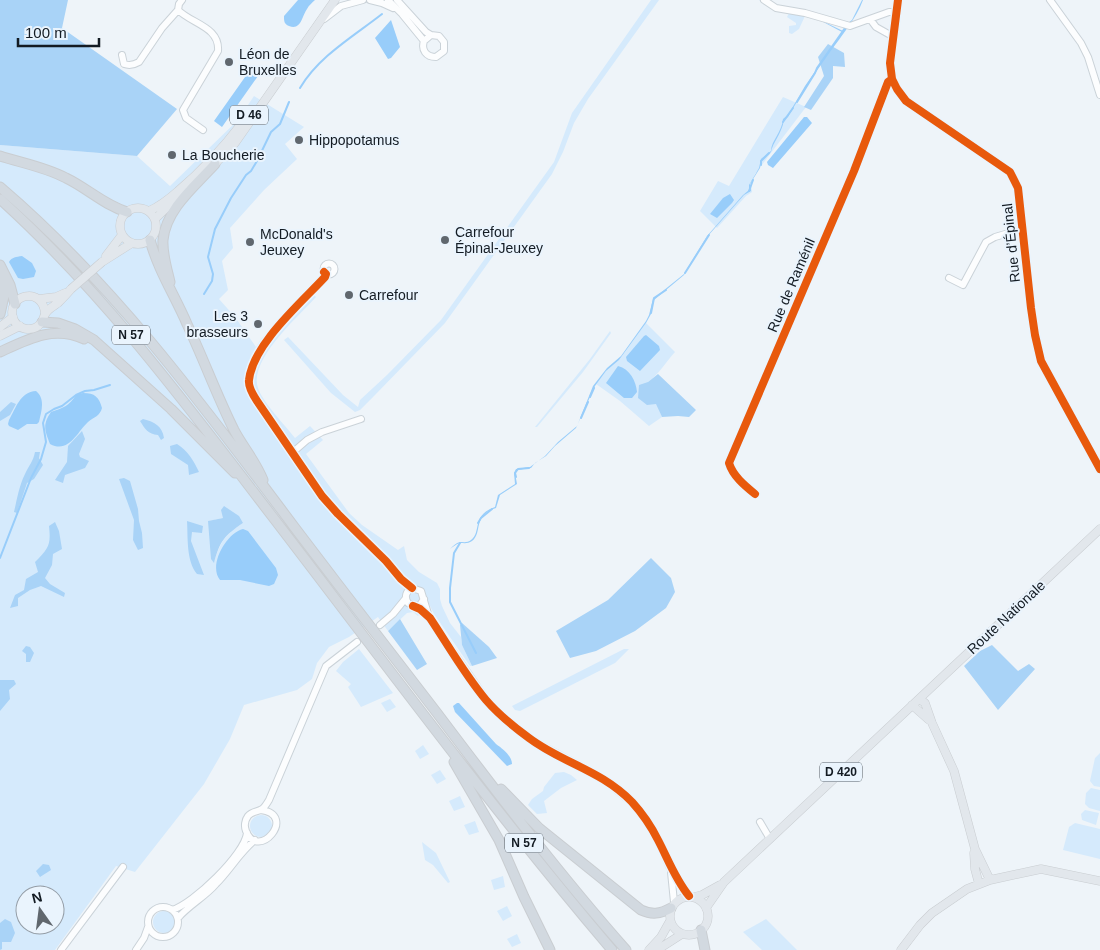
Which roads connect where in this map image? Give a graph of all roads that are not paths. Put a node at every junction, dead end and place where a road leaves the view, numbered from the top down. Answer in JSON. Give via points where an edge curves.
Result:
{"nodes":[{"id":1,"x":182,"y":0,"type":"edge"},
{"id":2,"x":328,"y":0,"type":"edge"},
{"id":3,"x":335,"y":0,"type":"edge"},
{"id":4,"x":362,"y":0,"type":"edge"},
{"id":5,"x":370,"y":0,"type":"edge"},
{"id":6,"x":388,"y":0,"type":"edge"},
{"id":7,"x":397,"y":0,"type":"edge"},
{"id":8,"x":764,"y":0,"type":"edge"},
{"id":9,"x":898,"y":0,"type":"edge"},
{"id":10,"x":1050,"y":0,"type":"edge"},
{"id":11,"x":178,"y":10,"type":"junction"},
{"id":12,"x":896,"y":12,"type":"junction"},
{"id":13,"x":402,"y":14,"type":"junction"},
{"id":14,"x":870,"y":19,"type":"junction"},
{"id":15,"x":431,"y":35,"type":"junction"},
{"id":16,"x":892,"y":36,"type":"junction"},
{"id":17,"x":424,"y":40,"type":"junction"},
{"id":18,"x":305,"y":44,"type":"junction"},
{"id":19,"x":122,"y":55,"type":"dead end"},
{"id":20,"x":892,"y":79,"type":"junction"},
{"id":21,"x":1100,"y":94,"type":"edge"},
{"id":22,"x":204,"y":130,"type":"dead end"},
{"id":23,"x":0,"y":156,"type":"edge"},
{"id":24,"x":215,"y":164,"type":"junction"},
{"id":25,"x":0,"y":187,"type":"edge"},
{"id":26,"x":0,"y":199,"type":"edge"},
{"id":27,"x":149,"y":211,"type":"junction"},
{"id":28,"x":127,"y":212,"type":"junction"},
{"id":29,"x":155,"y":219,"type":"junction"},
{"id":30,"x":1021,"y":223,"type":"junction"},
{"id":31,"x":1012,"y":232,"type":"junction"},
{"id":32,"x":1022,"y":233,"type":"junction"},
{"id":33,"x":122,"y":235,"type":"junction"},
{"id":34,"x":150,"y":240,"type":"junction"},
{"id":35,"x":132,"y":243,"type":"junction"},
{"id":36,"x":102,"y":262,"type":"junction"},
{"id":37,"x":0,"y":265,"type":"edge"},
{"id":38,"x":0,"y":273,"type":"edge"},
{"id":39,"x":326,"y":274,"type":"dead end"},
{"id":40,"x":949,"y":278,"type":"dead end"},
{"id":41,"x":71,"y":290,"type":"junction"},
{"id":42,"x":173,"y":292,"type":"junction"},
{"id":43,"x":39,"y":299,"type":"junction"},
{"id":44,"x":15,"y":304,"type":"junction"},
{"id":45,"x":0,"y":314,"type":"edge"},
{"id":46,"x":13,"y":316,"type":"junction"},
{"id":47,"x":44,"y":317,"type":"junction"},
{"id":48,"x":20,"y":326,"type":"junction"},
{"id":49,"x":0,"y":327,"type":"edge"},
{"id":50,"x":0,"y":336,"type":"edge"},
{"id":51,"x":104,"y":350,"type":"junction"},
{"id":52,"x":0,"y":352,"type":"edge"},
{"id":53,"x":361,"y":418,"type":"dead end"},
{"id":54,"x":292,"y":453,"type":"junction"},
{"id":55,"x":1100,"y":468,"type":"edge"},
{"id":56,"x":248,"y":484,"type":"junction"},
{"id":57,"x":267,"y":490,"type":"junction"},
{"id":58,"x":755,"y":494,"type":"dead end"},
{"id":59,"x":1100,"y":529,"type":"edge"},
{"id":60,"x":401,"y":579,"type":"junction"},
{"id":61,"x":412,"y":588,"type":"junction"},
{"id":62,"x":405,"y":594,"type":"junction"},
{"id":63,"x":424,"y":600,"type":"junction"},
{"id":64,"x":414,"y":606,"type":"junction"},
{"id":65,"x":393,"y":614,"type":"junction"},
{"id":66,"x":430,"y":618,"type":"junction"},
{"id":67,"x":380,"y":625,"type":"dead end"},
{"id":68,"x":356,"y":642,"type":"dead end"},
{"id":69,"x":929,"y":689,"type":"junction"},
{"id":70,"x":919,"y":698,"type":"junction"},
{"id":71,"x":912,"y":705,"type":"junction"},
{"id":72,"x":932,"y":723,"type":"junction"},
{"id":73,"x":438,"y":733,"type":"junction"},
{"id":74,"x":477,"y":766,"type":"junction"},
{"id":75,"x":270,"y":800,"type":"junction"},
{"id":76,"x":261,"y":810,"type":"junction"},
{"id":77,"x":270,"y":813,"type":"junction"},
{"id":78,"x":760,"y":822,"type":"dead end"},
{"id":79,"x":247,"y":833,"type":"junction"},
{"id":80,"x":770,"y":839,"type":"junction"},
{"id":81,"x":255,"y":840,"type":"junction"},
{"id":82,"x":974,"y":849,"type":"junction"},
{"id":83,"x":669,"y":866,"type":"junction"},
{"id":84,"x":123,"y":867,"type":"dead end"},
{"id":85,"x":990,"y":880,"type":"junction"},
{"id":86,"x":1100,"y":881,"type":"edge"},
{"id":87,"x":724,"y":882,"type":"junction"},
{"id":88,"x":979,"y":884,"type":"junction"},
{"id":89,"x":524,"y":897,"type":"junction"},
{"id":90,"x":692,"y":897,"type":"junction"},
{"id":91,"x":672,"y":905,"type":"junction"},
{"id":92,"x":706,"y":908,"type":"junction"},
{"id":93,"x":172,"y":910,"type":"junction"},
{"id":94,"x":178,"y":918,"type":"junction"},
{"id":95,"x":670,"y":921,"type":"junction"},
{"id":96,"x":148,"y":927,"type":"junction"},
{"id":97,"x":701,"y":930,"type":"junction"},
{"id":98,"x":154,"y":934,"type":"junction"},
{"id":99,"x":682,"y":934,"type":"junction"},
{"id":100,"x":144,"y":938,"type":"junction"},
{"id":101,"x":61,"y":950,"type":"edge"},
{"id":102,"x":136,"y":950,"type":"edge"},
{"id":103,"x":543,"y":950,"type":"edge"},
{"id":104,"x":550,"y":950,"type":"edge"},
{"id":105,"x":612,"y":950,"type":"edge"},
{"id":106,"x":626,"y":950,"type":"edge"},
{"id":107,"x":649,"y":950,"type":"edge"},
{"id":108,"x":657,"y":950,"type":"edge"},
{"id":109,"x":705,"y":950,"type":"edge"},
{"id":110,"x":901,"y":950,"type":"edge"}],
"edges":[{"from":1,"to":11,"type":"street"},
{"from":2,"to":27,"type":"main road","number":"D 46","via":[[252,110],[212,160],[171,197]]},
{"from":3,"to":18,"type":"main road","number":"D 46"},
{"from":4,"to":18,"type":"street","via":[[333,11]]},
{"from":5,"to":13,"type":"street"},
{"from":6,"to":13,"type":"street"},
{"from":7,"to":15,"type":"street"},
{"from":8,"to":14,"type":"street","via":[[776,8],[847,25]]},
{"from":9,"to":12,"type":"street","name":"Rue d’Épinal"},
{"from":10,"to":21,"type":"street","via":[[1081,43]]},
{"from":11,"to":19,"type":"street","via":[[139,62],[124,64]]},
{"from":11,"to":22,"type":"street","via":[[212,32],[219,43],[218,51],[183,110],[186,118]]},
{"from":12,"to":14,"type":"street"},
{"from":12,"to":16,"type":"street","name":"Rue d’Épinal"},
{"from":13,"to":17,"type":"street"},
{"from":14,"to":16,"type":"street","via":[[876,27]]},
{"from":15,"to":17,"type":"street"},
{"from":15,"to":17,"type":"street","via":[[439,36],[444,42],[444,51],[439,56],[424,53]]},
{"from":16,"to":20,"type":"street","name":"Rue d’Épinal"},
{"from":18,"to":24,"type":"main road","number":"D 46"},
{"from":20,"to":30,"type":"street","name":"Rue d’Épinal","via":[[906,101],[1010,172],[1018,188]]},
{"from":20,"to":58,"type":"street","name":"Rue de Raménil","via":[[888,82],[854,172],[729,462],[731,470]]},
{"from":23,"to":28,"type":"highway","via":[[68,178]]},
{"from":24,"to":29,"type":"main road","number":"D 46"},
{"from":24,"to":42,"type":"highway","via":[[172,212],[166,225],[162,242]]},
{"from":25,"to":57,"type":"highway","number":"N 57","via":[[70,252],[136,324]]},
{"from":26,"to":56,"type":"highway","number":"N 57","via":[[31,227],[107,308]]},
{"from":27,"to":28,"type":"main road","via":[[138,208]]},
{"from":27,"to":29,"type":"main road"},
{"from":28,"to":33,"type":"main road","via":[[121,220]]},
{"from":29,"to":34,"type":"main road","via":[[156,230]]},
{"from":30,"to":31,"type":"street"},
{"from":30,"to":32,"type":"street","name":"Rue d’Épinal"},
{"from":31,"to":32,"type":"street"},
{"from":31,"to":40,"type":"street","via":[[986,242],[963,286]]},
{"from":32,"to":55,"type":"street","name":"Rue d’Épinal","via":[[1041,361]]},
{"from":33,"to":35,"type":"main road"},
{"from":33,"to":36,"type":"main road"},
{"from":34,"to":35,"type":"main road"},
{"from":34,"to":42,"type":"highway","via":[[158,267]]},
{"from":35,"to":36,"type":"main road"},
{"from":36,"to":41,"type":"main road","bridge":true},
{"from":37,"to":44,"type":"highway"},
{"from":38,"to":45,"type":"highway","via":[[4,296]]},
{"from":39,"to":54,"type":"street","via":[[264,344],[249,381],[253,395]]},
{"from":41,"to":43,"type":"main road","via":[[56,297]]},
{"from":41,"to":47,"type":"main road"},
{"from":42,"to":57,"type":"highway","via":[[220,402]]},
{"from":43,"to":44,"type":"main road","via":[[26,296]]},
{"from":43,"to":47,"type":"main road","via":[[45,308]]},
{"from":44,"to":46,"type":"main road"},
{"from":46,"to":48,"type":"main road"},
{"from":46,"to":49,"type":"main road"},
{"from":47,"to":48,"type":"main road","via":[[34,328]]},
{"from":47,"to":51,"type":"highway","via":[[75,329]]},
{"from":48,"to":50,"type":"main road"},
{"from":51,"to":52,"type":"highway","via":[[81,337],[55,332]]},
{"from":51,"to":56,"type":"highway"},
{"from":53,"to":54,"type":"street","via":[[322,432]]},
{"from":54,"to":60,"type":"street","via":[[322,496]]},
{"from":56,"to":73,"type":"highway","number":"N 57"},
{"from":57,"to":74,"type":"highway","number":"N 57"},
{"from":59,"to":69,"type":"main road","name":"Route Nationale","number":"D 420"},
{"from":60,"to":61,"type":"street"},
{"from":60,"to":62,"type":"street"},
{"from":61,"to":62,"type":"street"},
{"from":61,"to":63,"type":"street","via":[[421,591]]},
{"from":62,"to":64,"type":"street","via":[[408,603]]},
{"from":62,"to":65,"type":"street"},
{"from":63,"to":64,"type":"street"},
{"from":63,"to":66,"type":"street"},
{"from":64,"to":65,"type":"street"},
{"from":64,"to":66,"type":"street"},
{"from":65,"to":67,"type":"street"},
{"from":66,"to":83,"type":"street","via":[[500,714],[530,739],[602,777],[632,803],[658,840]]},
{"from":68,"to":75,"type":"street","via":[[326,666]]},
{"from":69,"to":70,"type":"main road","name":"Route Nationale","number":"D 420"},
{"from":69,"to":72,"type":"main road"},
{"from":70,"to":71,"type":"main road","name":"Route Nationale","number":"D 420"},
{"from":70,"to":72,"type":"main road","via":[[925,704]]},
{"from":71,"to":72,"type":"main road"},
{"from":71,"to":80,"type":"main road","number":"D 420"},
{"from":72,"to":82,"type":"main road","via":[[954,771]]},
{"from":73,"to":89,"type":"highway","via":[[499,840]]},
{"from":73,"to":105,"type":"highway","number":"N 57"},
{"from":74,"to":91,"type":"highway","via":[[539,828],[641,910],[657,914]]},
{"from":74,"to":106,"type":"highway","number":"N 57","via":[[552,863]]},
{"from":75,"to":76,"type":"street"},
{"from":75,"to":77,"type":"street"},
{"from":76,"to":77,"type":"street"},
{"from":76,"to":79,"type":"street","via":[[247,818]]},
{"from":77,"to":81,"type":"street","via":[[276,821],[273,835],[265,840]]},
{"from":78,"to":80,"type":"street"},
{"from":79,"to":81,"type":"street"},
{"from":79,"to":93,"type":"street","via":[[245,843],[209,885],[181,908]]},
{"from":80,"to":87,"type":"main road","number":"D 420"},
{"from":81,"to":94,"type":"street","via":[[216,884]]},
{"from":82,"to":85,"type":"main road"},
{"from":82,"to":88,"type":"main road","via":[[974,869]]},
{"from":83,"to":90,"type":"street","via":[[680,886]]},
{"from":83,"to":91,"type":"street"},
{"from":84,"to":101,"type":"street"},
{"from":85,"to":86,"type":"main road","via":[[1041,870]]},
{"from":85,"to":88,"type":"main road"},
{"from":87,"to":90,"type":"main road","number":"D 420"},
{"from":87,"to":92,"type":"main road","number":"D 420"},
{"from":88,"to":110,"type":"main road","via":[[932,912]]},
{"from":89,"to":103,"type":"highway"},
{"from":89,"to":104,"type":"highway"},
{"from":90,"to":91,"type":"main road","via":[[681,898]]},
{"from":90,"to":92,"type":"main road"},
{"from":91,"to":95,"type":"main road"},
{"from":92,"to":97,"type":"main road","via":[[708,920]]},
{"from":93,"to":94,"type":"street"},
{"from":93,"to":96,"type":"street","via":[[162,907],[154,910],[149,916]]},
{"from":94,"to":98,"type":"street","via":[[176,930],[170,936]]},
{"from":95,"to":99,"type":"main road"},
{"from":95,"to":107,"type":"main road"},
{"from":96,"to":98,"type":"street"},
{"from":96,"to":100,"type":"street"},
{"from":97,"to":99,"type":"main road","via":[[692,935]]},
{"from":97,"to":109,"type":"highway"},
{"from":98,"to":100,"type":"street"},
{"from":99,"to":108,"type":"main road"},
{"from":100,"to":102,"type":"street"}]}
